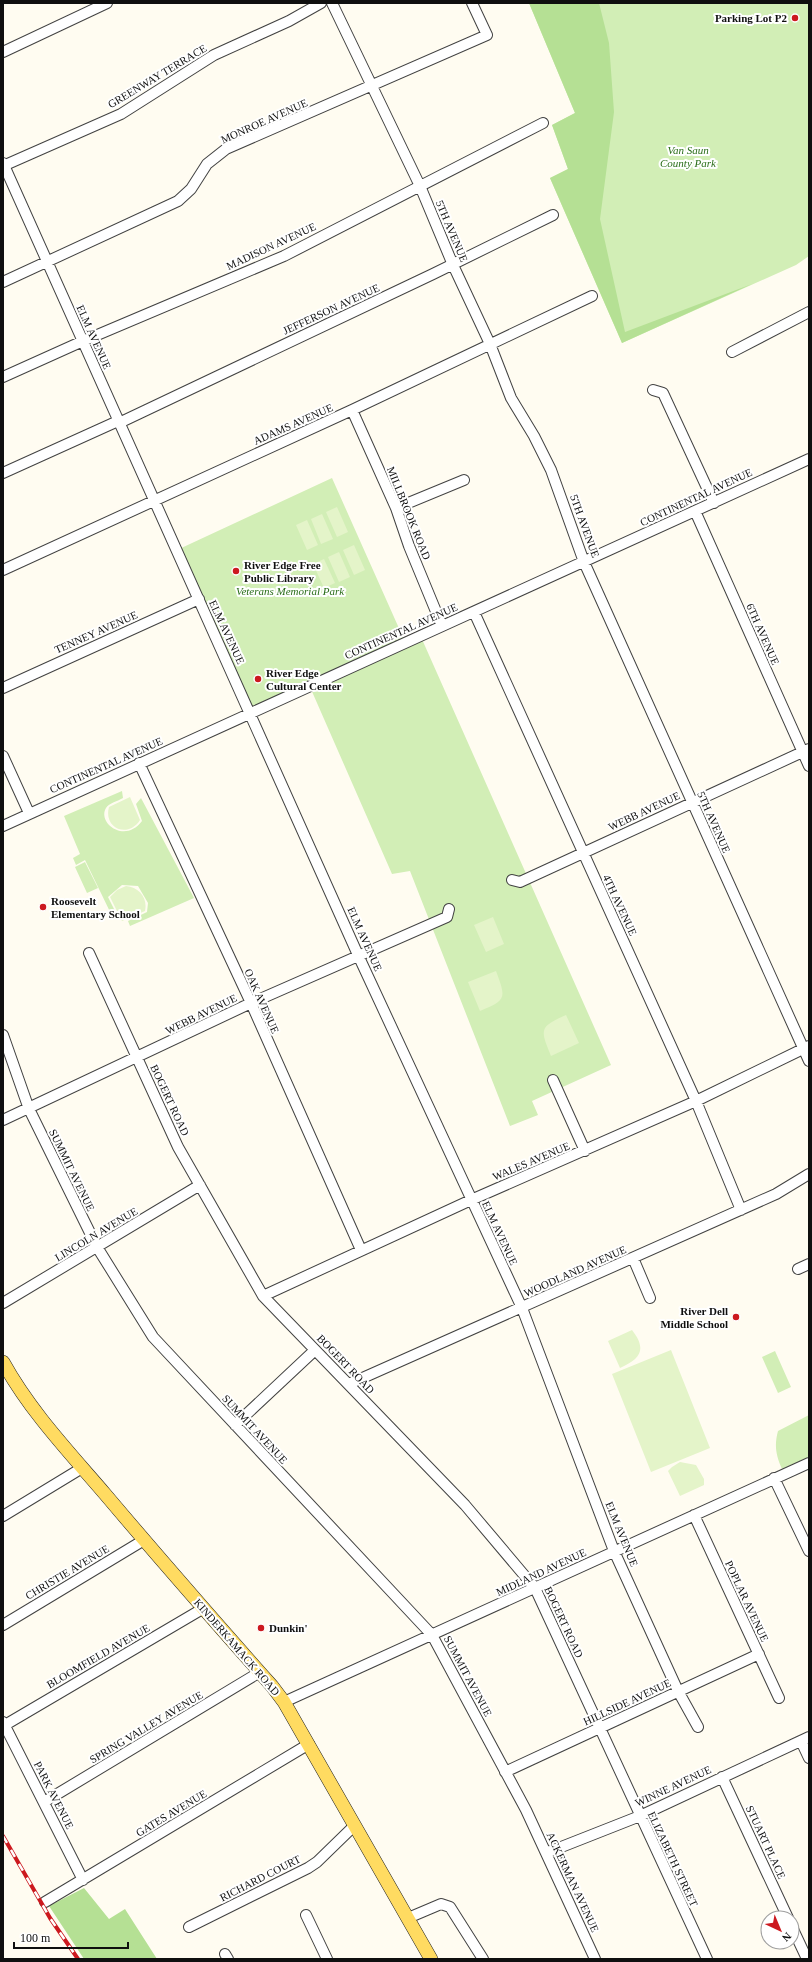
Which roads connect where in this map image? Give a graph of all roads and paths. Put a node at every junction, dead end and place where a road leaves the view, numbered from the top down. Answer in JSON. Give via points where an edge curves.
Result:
{"nodes":[{"id":1,"x":107,"y":3,"type":"edge"},
{"id":2,"x":321,"y":3,"type":"edge"},
{"id":3,"x":332,"y":3,"type":"edge"},
{"id":4,"x":472,"y":3,"type":"edge"},
{"id":5,"x":3,"y":52,"type":"edge"},
{"id":6,"x":370,"y":87,"type":"junction"},
{"id":7,"x":543,"y":124,"type":"dead end"},
{"id":8,"x":4,"y":165,"type":"edge"},
{"id":9,"x":420,"y":186,"type":"junction"},
{"id":10,"x":553,"y":215,"type":"dead end"},
{"id":11,"x":48,"y":262,"type":"junction"},
{"id":12,"x":453,"y":265,"type":"junction"},
{"id":13,"x":3,"y":282,"type":"edge"},
{"id":14,"x":592,"y":296,"type":"dead end"},
{"id":15,"x":809,"y":312,"type":"edge"},
{"id":16,"x":83,"y":341,"type":"junction"},
{"id":17,"x":490,"y":344,"type":"junction"},
{"id":18,"x":732,"y":352,"type":"dead end"},
{"id":19,"x":3,"y":377,"type":"edge"},
{"id":20,"x":652,"y":390,"type":"dead end"},
{"id":21,"x":352,"y":410,"type":"junction"},
{"id":22,"x":119,"y":422,"type":"junction"},
{"id":23,"x":808,"y":463,"type":"edge"},
{"id":24,"x":3,"y":473,"type":"edge"},
{"id":25,"x":464,"y":480,"type":"dead end"},
{"id":26,"x":154,"y":500,"type":"junction"},
{"id":27,"x":714,"y":502,"type":"junction"},
{"id":28,"x":396,"y":508,"type":"junction"},
{"id":29,"x":695,"y":511,"type":"junction"},
{"id":30,"x":584,"y":562,"type":"junction"},
{"id":31,"x":3,"y":570,"type":"edge"},
{"id":32,"x":199,"y":599,"type":"junction"},
{"id":33,"x":474,"y":612,"type":"junction"},
{"id":34,"x":442,"y":626,"type":"junction"},
{"id":35,"x":3,"y":688,"type":"edge"},
{"id":36,"x":251,"y":712,"type":"junction"},
{"id":37,"x":806,"y":750,"type":"edge"},
{"id":38,"x":3,"y":756,"type":"edge"},
{"id":39,"x":139,"y":763,"type":"junction"},
{"id":40,"x":809,"y":766,"type":"edge"},
{"id":41,"x":692,"y":802,"type":"junction"},
{"id":42,"x":29,"y":813,"type":"junction"},
{"id":43,"x":3,"y":826,"type":"edge"},
{"id":44,"x":582,"y":852,"type":"junction"},
{"id":45,"x":512,"y":880,"type":"dead end"},
{"id":46,"x":448,"y":909,"type":"dead end"},
{"id":47,"x":89,"y":953,"type":"dead end"},
{"id":48,"x":358,"y":955,"type":"junction"},
{"id":49,"x":251,"y":1004,"type":"junction"},
{"id":50,"x":3,"y":1035,"type":"edge"},
{"id":51,"x":807,"y":1047,"type":"edge"},
{"id":52,"x":137,"y":1058,"type":"junction"},
{"id":53,"x":809,"y":1061,"type":"edge"},
{"id":54,"x":553,"y":1080,"type":"dead end"},
{"id":55,"x":696,"y":1101,"type":"junction"},
{"id":56,"x":29,"y":1109,"type":"junction"},
{"id":57,"x":3,"y":1120,"type":"edge"},
{"id":58,"x":585,"y":1151,"type":"junction"},
{"id":59,"x":809,"y":1174,"type":"edge"},
{"id":60,"x":200,"y":1185,"type":"junction"},
{"id":61,"x":472,"y":1200,"type":"junction"},
{"id":62,"x":741,"y":1210,"type":"junction"},
{"id":63,"x":97,"y":1247,"type":"junction"},
{"id":64,"x":361,"y":1250,"type":"junction"},
{"id":65,"x":633,"y":1258,"type":"junction"},
{"id":66,"x":809,"y":1264,"type":"edge"},
{"id":67,"x":798,"y":1269,"type":"dead end"},
{"id":68,"x":263,"y":1296,"type":"junction"},
{"id":69,"x":650,"y":1298,"type":"dead end"},
{"id":70,"x":3,"y":1303,"type":"edge"},
{"id":71,"x":522,"y":1308,"type":"junction"},
{"id":72,"x":316,"y":1350,"type":"junction"},
{"id":73,"x":3,"y":1362,"type":"edge"},
{"id":74,"x":349,"y":1384,"type":"junction"},
{"id":75,"x":234,"y":1425,"type":"junction"},
{"id":76,"x":809,"y":1463,"type":"edge"},
{"id":77,"x":82,"y":1468,"type":"junction"},
{"id":78,"x":774,"y":1478,"type":"junction"},
{"id":79,"x":694,"y":1515,"type":"junction"},
{"id":80,"x":3,"y":1516,"type":"edge"},
{"id":81,"x":144,"y":1540,"type":"junction"},
{"id":82,"x":614,"y":1551,"type":"junction"},
{"id":83,"x":809,"y":1551,"type":"edge"},
{"id":84,"x":535,"y":1588,"type":"junction"},
{"id":85,"x":204,"y":1608,"type":"junction"},
{"id":86,"x":3,"y":1625,"type":"edge"},
{"id":87,"x":432,"y":1635,"type":"junction"},
{"id":88,"x":759,"y":1654,"type":"junction"},
{"id":89,"x":260,"y":1672,"type":"junction"},
{"id":90,"x":678,"y":1691,"type":"junction"},
{"id":91,"x":779,"y":1698,"type":"dead end"},
{"id":92,"x":284,"y":1702,"type":"junction"},
{"id":93,"x":4,"y":1723,"type":"edge"},
{"id":94,"x":600,"y":1727,"type":"junction"},
{"id":95,"x":698,"y":1727,"type":"dead end"},
{"id":96,"x":805,"y":1739,"type":"edge"},
{"id":97,"x":309,"y":1744,"type":"junction"},
{"id":98,"x":809,"y":1758,"type":"edge"},
{"id":99,"x":619,"y":1769,"type":"joint"},
{"id":100,"x":505,"y":1772,"type":"junction"},
{"id":101,"x":722,"y":1777,"type":"junction"},
{"id":102,"x":44,"y":1802,"type":"junction"},
{"id":103,"x":529,"y":1816,"type":"joint"},
{"id":104,"x":640,"y":1816,"type":"junction"},
{"id":105,"x":354,"y":1826,"type":"junction"},
{"id":106,"x":546,"y":1853,"type":"junction"},
{"id":107,"x":83,"y":1880,"type":"junction"},
{"id":108,"x":45,"y":1902,"type":"dead end"},
{"id":109,"x":784,"y":1910,"type":"edge"},
{"id":110,"x":306,"y":1916,"type":"dead end"},
{"id":111,"x":408,"y":1918,"type":"junction"},
{"id":112,"x":189,"y":1927,"type":"dead end"},
{"id":113,"x":800,"y":1944,"type":"edge"},
{"id":114,"x":327,"y":1959,"type":"edge"},
{"id":115,"x":431,"y":1959,"type":"edge"},
{"id":116,"x":483,"y":1959,"type":"edge"},
{"id":117,"x":596,"y":1959,"type":"edge"},
{"id":118,"x":707,"y":1959,"type":"edge"},
{"id":119,"x":807,"y":1959,"type":"edge"}],
"edges":[{"from":1,"to":5,"type":"street"},
{"from":2,"to":8,"type":"street","name":"GREENWAY TERRACE","via":[[289,21],[214,55],[121,114]]},
{"from":3,"to":6,"type":"street","name":"5TH AVENUE"},
{"from":4,"to":6,"type":"street","name":"MONROE AVENUE","via":[[486,35]]},
{"from":6,"to":9,"type":"street","name":"5TH AVENUE"},
{"from":6,"to":11,"type":"street","name":"MONROE AVENUE","via":[[226,149],[207,164],[191,189],[178,201]]},
{"from":7,"to":9,"type":"street","name":"MADISON AVENUE"},
{"from":8,"to":11,"type":"street","name":"ELM AVENUE"},
{"from":9,"to":12,"type":"street","name":"5TH AVENUE"},
{"from":9,"to":16,"type":"street","name":"MADISON AVENUE","via":[[284,256]]},
{"from":10,"to":12,"type":"street","name":"JEFFERSON AVENUE"},
{"from":11,"to":13,"type":"street","name":"MONROE AVENUE"},
{"from":11,"to":16,"type":"street","name":"ELM AVENUE"},
{"from":12,"to":17,"type":"street","name":"5TH AVENUE"},
{"from":12,"to":22,"type":"street","name":"JEFFERSON AVENUE"},
{"from":14,"to":17,"type":"street","name":"ADAMS AVENUE"},
{"from":15,"to":18,"type":"street"},
{"from":16,"to":19,"type":"street","name":"MADISON AVENUE"},
{"from":16,"to":22,"type":"street","name":"ELM AVENUE"},
{"from":17,"to":21,"type":"street","name":"ADAMS AVENUE"},
{"from":17,"to":30,"type":"street","name":"5TH AVENUE","via":[[511,398],[551,470]]},
{"from":20,"to":27,"type":"street","via":[[663,393]]},
{"from":21,"to":26,"type":"street","name":"ADAMS AVENUE"},
{"from":21,"to":28,"type":"street","name":"MILLBROOK ROAD"},
{"from":22,"to":24,"type":"street","name":"JEFFERSON AVENUE"},
{"from":22,"to":26,"type":"street","name":"ELM AVENUE"},
{"from":23,"to":27,"type":"street","name":"CONTINENTAL AVENUE"},
{"from":25,"to":28,"type":"street"},
{"from":26,"to":31,"type":"street","name":"ADAMS AVENUE"},
{"from":26,"to":32,"type":"street","name":"ELM AVENUE"},
{"from":27,"to":29,"type":"street","name":"CONTINENTAL AVENUE"},
{"from":28,"to":34,"type":"street","name":"MILLBROOK ROAD"},
{"from":29,"to":30,"type":"street","name":"CONTINENTAL AVENUE"},
{"from":29,"to":37,"type":"street","name":"6TH AVENUE"},
{"from":30,"to":33,"type":"street","name":"CONTINENTAL AVENUE"},
{"from":30,"to":41,"type":"street","name":"5TH AVENUE"},
{"from":32,"to":35,"type":"street","name":"TENNEY AVENUE"},
{"from":32,"to":36,"type":"street","name":"ELM AVENUE"},
{"from":33,"to":34,"type":"street","name":"CONTINENTAL AVENUE"},
{"from":33,"to":44,"type":"street","name":"4TH AVENUE"},
{"from":34,"to":36,"type":"street","name":"CONTINENTAL AVENUE"},
{"from":36,"to":39,"type":"street","name":"CONTINENTAL AVENUE"},
{"from":36,"to":48,"type":"street","name":"ELM AVENUE"},
{"from":37,"to":40,"type":"street","name":"6TH AVENUE"},
{"from":37,"to":41,"type":"street","name":"WEBB AVENUE"},
{"from":38,"to":42,"type":"street"},
{"from":39,"to":42,"type":"street","name":"CONTINENTAL AVENUE"},
{"from":39,"to":49,"type":"street","name":"OAK AVENUE"},
{"from":41,"to":44,"type":"street","name":"WEBB AVENUE"},
{"from":41,"to":51,"type":"street","name":"5TH AVENUE"},
{"from":42,"to":43,"type":"street","name":"CONTINENTAL AVENUE"},
{"from":44,"to":45,"type":"street","name":"WEBB AVENUE","via":[[520,882]]},
{"from":44,"to":55,"type":"street","name":"4TH AVENUE"},
{"from":46,"to":48,"type":"street","name":"WEBB AVENUE","via":[[446,917]]},
{"from":47,"to":52,"type":"street","name":"BOGERT ROAD"},
{"from":48,"to":49,"type":"street","name":"WEBB AVENUE"},
{"from":48,"to":61,"type":"street","name":"ELM AVENUE"},
{"from":49,"to":52,"type":"street","name":"WEBB AVENUE"},
{"from":49,"to":64,"type":"street","name":"OAK AVENUE"},
{"from":50,"to":56,"type":"street","name":"SUMMIT AVENUE"},
{"from":51,"to":53,"type":"street","name":"5TH AVENUE"},
{"from":51,"to":55,"type":"street","name":"WALES AVENUE"},
{"from":52,"to":56,"type":"street","name":"WEBB AVENUE"},
{"from":52,"to":60,"type":"street","name":"BOGERT ROAD","via":[[178,1147]]},
{"from":54,"to":58,"type":"street"},
{"from":55,"to":58,"type":"street","name":"WALES AVENUE"},
{"from":55,"to":62,"type":"street","name":"4TH AVENUE"},
{"from":56,"to":57,"type":"street","name":"WEBB AVENUE"},
{"from":56,"to":63,"type":"street","name":"SUMMIT AVENUE"},
{"from":58,"to":61,"type":"street","name":"WALES AVENUE"},
{"from":59,"to":62,"type":"street","name":"WOODLAND AVENUE","via":[[776,1194]]},
{"from":60,"to":63,"type":"street","name":"LINCOLN AVENUE"},
{"from":60,"to":68,"type":"street","name":"BOGERT ROAD"},
{"from":61,"to":64,"type":"street","name":"WALES AVENUE"},
{"from":61,"to":71,"type":"street","name":"ELM AVENUE"},
{"from":62,"to":65,"type":"street","name":"WOODLAND AVENUE"},
{"from":63,"to":70,"type":"street","name":"LINCOLN AVENUE"},
{"from":63,"to":75,"type":"street","name":"SUMMIT AVENUE","via":[[153,1337]]},
{"from":64,"to":68,"type":"street","name":"WALES AVENUE"},
{"from":65,"to":69,"type":"street"},
{"from":65,"to":71,"type":"street","name":"WOODLAND AVENUE"},
{"from":66,"to":67,"type":"street"},
{"from":68,"to":72,"type":"street","name":"BOGERT ROAD"},
{"from":71,"to":74,"type":"street","name":"WOODLAND AVENUE"},
{"from":71,"to":82,"type":"street","name":"ELM AVENUE"},
{"from":72,"to":74,"type":"street","name":"BOGERT ROAD"},
{"from":72,"to":75,"type":"street"},
{"from":73,"to":77,"type":"main road","name":"KINDERKAMACK ROAD","via":[[16,1385]]},
{"from":74,"to":84,"type":"street","name":"BOGERT ROAD","via":[[465,1505]]},
{"from":75,"to":87,"type":"street","name":"SUMMIT AVENUE"},
{"from":76,"to":78,"type":"street","name":"MIDLAND AVENUE"},
{"from":77,"to":80,"type":"street"},
{"from":77,"to":81,"type":"main road","name":"KINDERKAMACK ROAD"},
{"from":78,"to":79,"type":"street","name":"MIDLAND AVENUE"},
{"from":78,"to":83,"type":"street"},
{"from":79,"to":82,"type":"street","name":"MIDLAND AVENUE"},
{"from":79,"to":88,"type":"street","name":"POPLAR AVENUE"},
{"from":81,"to":85,"type":"main road","name":"KINDERKAMACK ROAD"},
{"from":81,"to":86,"type":"street","name":"CHRISTIE AVENUE"},
{"from":82,"to":84,"type":"street","name":"MIDLAND AVENUE"},
{"from":82,"to":90,"type":"street","name":"ELM AVENUE"},
{"from":84,"to":87,"type":"street","name":"MIDLAND AVENUE"},
{"from":84,"to":94,"type":"street","name":"BOGERT ROAD"},
{"from":85,"to":89,"type":"main road","name":"KINDERKAMACK ROAD"},
{"from":85,"to":93,"type":"street","name":"BLOOMFIELD AVENUE"},
{"from":87,"to":92,"type":"street","name":"MIDLAND AVENUE"},
{"from":87,"to":100,"type":"street","name":"SUMMIT AVENUE"},
{"from":88,"to":90,"type":"street","name":"HILLSIDE AVENUE"},
{"from":88,"to":91,"type":"street","name":"POPLAR AVENUE"},
{"from":89,"to":92,"type":"main road","name":"KINDERKAMACK ROAD"},
{"from":89,"to":102,"type":"street","name":"SPRING VALLEY AVENUE"},
{"from":90,"to":94,"type":"street","name":"HILLSIDE AVENUE"},
{"from":90,"to":95,"type":"street","name":"ELM AVENUE"},
{"from":92,"to":97,"type":"main road","name":"KINDERKAMACK ROAD"},
{"from":93,"to":102,"type":"street","name":"PARK AVENUE"},
{"from":94,"to":99,"type":"street","name":"BOGERT ROAD"},
{"from":94,"to":100,"type":"street","name":"HILLSIDE AVENUE"},
{"from":96,"to":98,"type":"street"},
{"from":96,"to":101,"type":"street","name":"WINNE AVENUE"},
{"from":97,"to":105,"type":"main road","name":"KINDERKAMACK ROAD"},
{"from":97,"to":107,"type":"street","name":"GATES AVENUE"},
{"from":99,"to":104,"type":"street","name":"ELIZABETH STREET"},
{"from":100,"to":103,"type":"street","name":"SUMMIT AVENUE"},
{"from":101,"to":104,"type":"street","name":"WINNE AVENUE"},
{"from":101,"to":109,"type":"street","name":"STUART PLACE"},
{"from":102,"to":107,"type":"street","name":"PARK AVENUE"},
{"from":103,"to":106,"type":"street","name":"ACKERMAN AVENUE"},
{"from":104,"to":106,"type":"street","name":"WINNE AVENUE"},
{"from":104,"to":118,"type":"street","name":"ELIZABETH STREET"},
{"from":105,"to":111,"type":"main road","name":"KINDERKAMACK ROAD"},
{"from":105,"to":112,"type":"street","name":"RICHARD COURT","via":[[308,1868]]},
{"from":106,"to":117,"type":"street","name":"ACKERMAN AVENUE"},
{"from":107,"to":108,"type":"street","name":"GATES AVENUE"},
{"from":110,"to":114,"type":"street"},
{"from":111,"to":115,"type":"main road","name":"KINDERKAMACK ROAD"},
{"from":111,"to":116,"type":"street","via":[[441,1904],[449,1906]]},
{"from":113,"to":119,"type":"street"}]}
